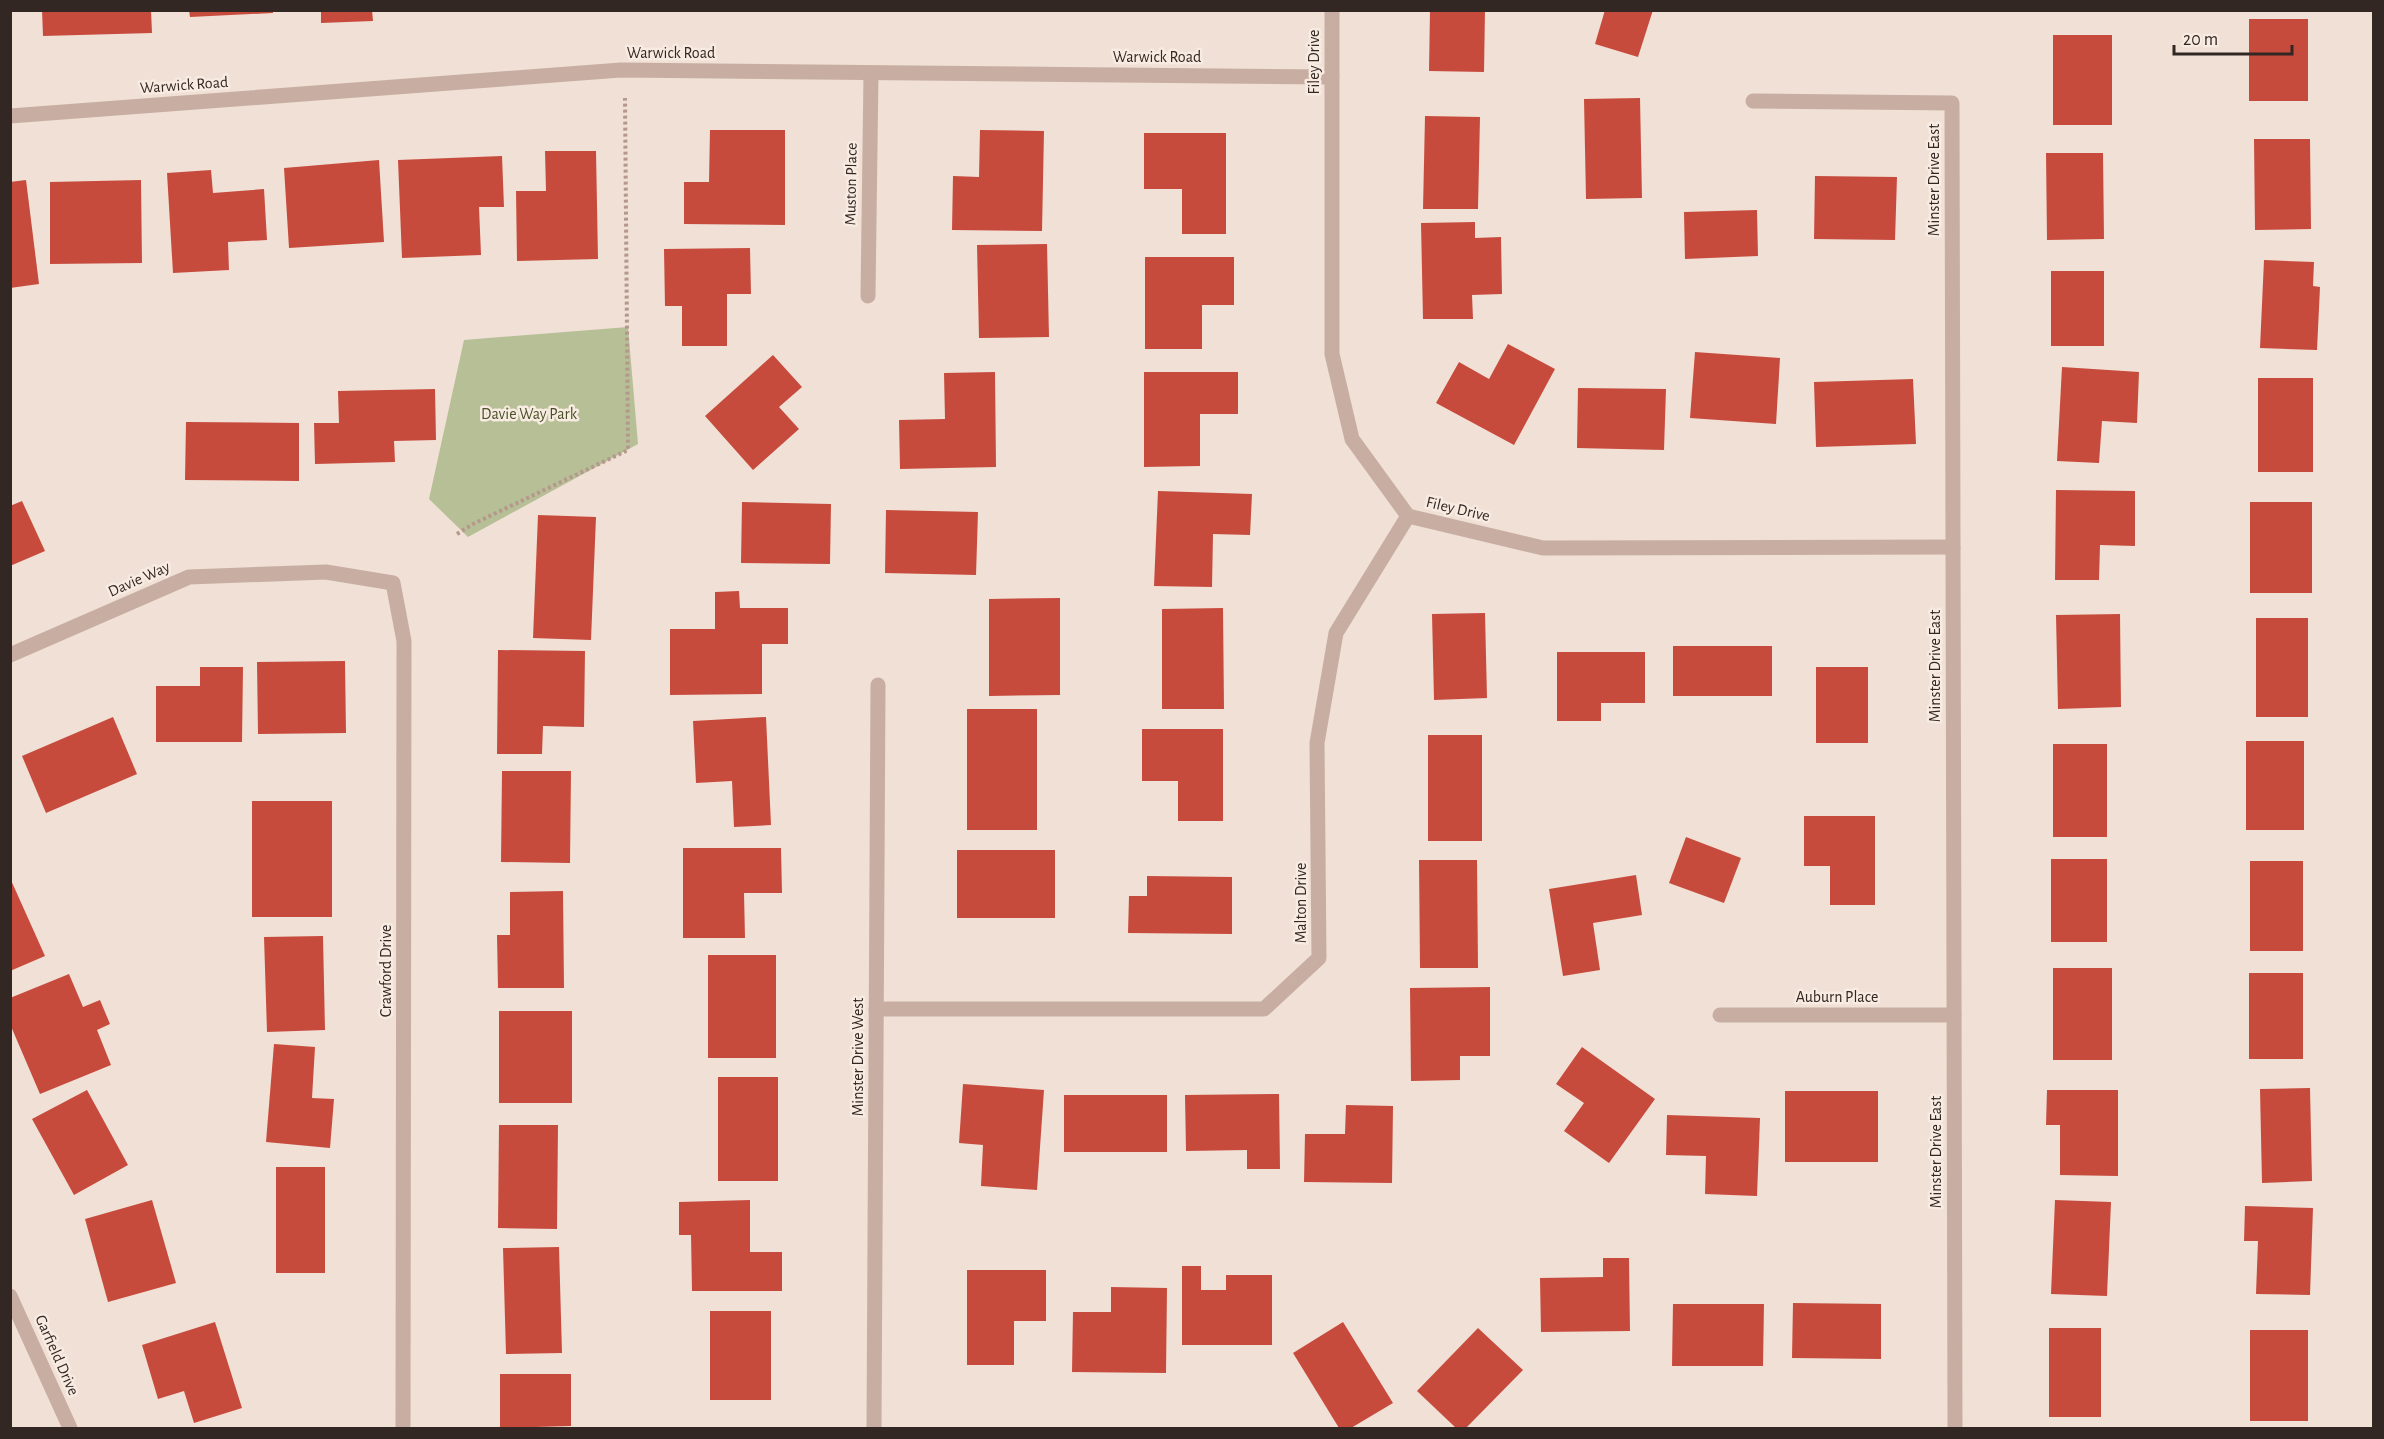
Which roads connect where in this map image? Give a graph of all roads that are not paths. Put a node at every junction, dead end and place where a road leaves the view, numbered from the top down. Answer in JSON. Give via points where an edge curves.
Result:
{"nodes":[{"id":1,"x":1332,"y":10,"type":"edge"},
{"id":2,"x":871,"y":73,"type":"junction"},
{"id":3,"x":1332,"y":77,"type":"junction"},
{"id":4,"x":1753,"y":100,"type":"dead end"},
{"id":5,"x":10,"y":116,"type":"edge"},
{"id":6,"x":868,"y":296,"type":"dead end"},
{"id":7,"x":1408,"y":516,"type":"junction"},
{"id":8,"x":1953,"y":547,"type":"junction"},
{"id":9,"x":326,"y":572,"type":"joint"},
{"id":10,"x":10,"y":656,"type":"edge"},
{"id":11,"x":878,"y":685,"type":"dead end"},
{"id":12,"x":876,"y":1009,"type":"junction"},
{"id":13,"x":1954,"y":1014,"type":"junction"},
{"id":14,"x":1720,"y":1015,"type":"dead end"},
{"id":15,"x":10,"y":1296,"type":"edge"},
{"id":16,"x":70,"y":1428,"type":"edge"},
{"id":17,"x":403,"y":1428,"type":"edge"},
{"id":18,"x":874,"y":1428,"type":"edge"},
{"id":19,"x":1955,"y":1428,"type":"edge"}],
"edges":[{"from":1,"to":3,"type":"street","name":"Filey Drive"},
{"from":2,"to":3,"type":"street","name":"Warwick Road"},
{"from":2,"to":5,"type":"street","name":"Warwick Road","via":[[621,70]]},
{"from":2,"to":6,"type":"street","name":"Muston Place"},
{"from":3,"to":7,"type":"street","name":"Filey Drive","via":[[1332,354],[1352,439]]},
{"from":4,"to":8,"type":"street","name":"Minster Drive East","via":[[1952,103]]},
{"from":7,"to":8,"type":"street","name":"Filey Drive","via":[[1543,548]]},
{"from":7,"to":12,"type":"street","name":"Malton Drive","via":[[1336,633],[1317,743],[1319,958],[1303,973],[1264,1009]]},
{"from":8,"to":13,"type":"street","name":"Minster Drive East"},
{"from":9,"to":10,"type":"street","name":"Davie Way","via":[[189,577]]},
{"from":9,"to":17,"type":"street","name":"Crawford Drive","via":[[393,583],[404,641]]},
{"from":11,"to":12,"type":"street","name":"Minster Drive West"},
{"from":12,"to":18,"type":"street","name":"Minster Drive West"},
{"from":13,"to":14,"type":"street","name":"Auburn Place"},
{"from":13,"to":19,"type":"street","name":"Minster Drive East"},
{"from":15,"to":16,"type":"street","name":"Garfield Drive"}]}
